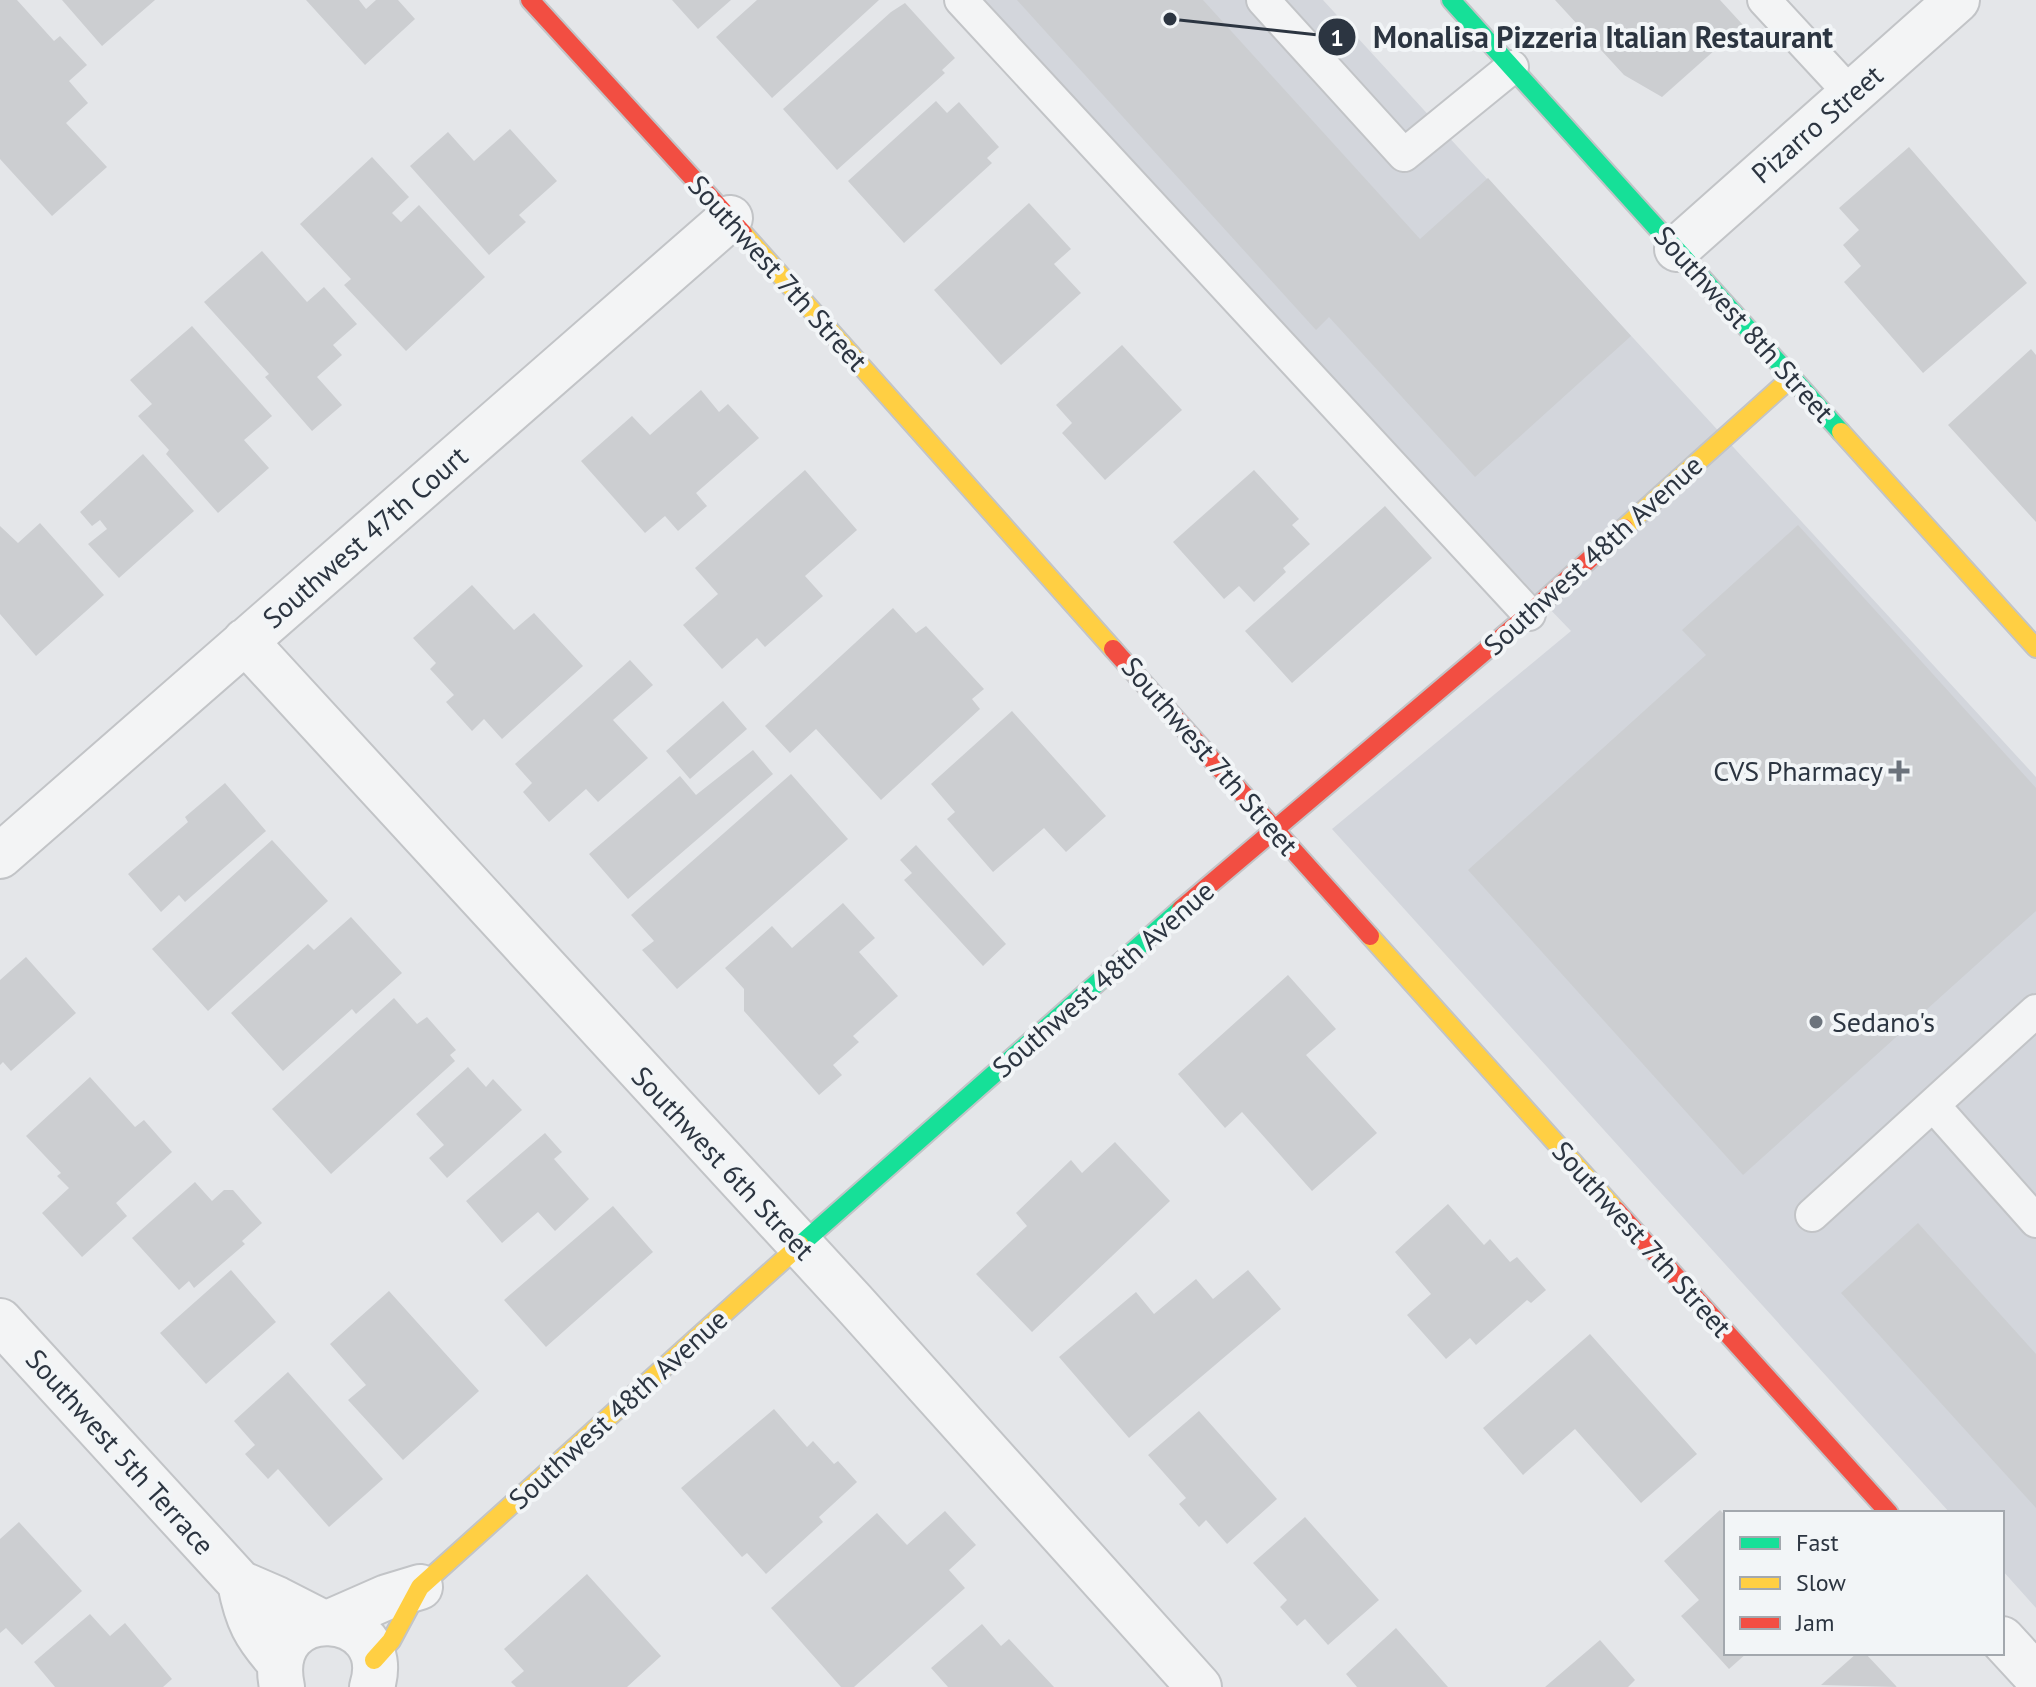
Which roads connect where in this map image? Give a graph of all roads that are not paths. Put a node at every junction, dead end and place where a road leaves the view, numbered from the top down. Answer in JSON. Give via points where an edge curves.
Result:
{"nodes":[{"id":1,"x":530,"y":0,"type":"edge"},
{"id":2,"x":961,"y":0,"type":"edge"},
{"id":3,"x":1263,"y":0,"type":"edge"},
{"id":4,"x":1451,"y":0,"type":"edge"},
{"id":5,"x":1764,"y":0,"type":"edge"},
{"id":6,"x":1957,"y":0,"type":"edge"},
{"id":7,"x":1512,"y":67,"type":"junction"},
{"id":8,"x":1851,"y":94,"type":"junction"},
{"id":9,"x":730,"y":218,"type":"junction"},
{"id":10,"x":1677,"y":249,"type":"junction"},
{"id":11,"x":1792,"y":377,"type":"junction"},
{"id":12,"x":1529,"y":614,"type":"junction"},
{"id":13,"x":245,"y":641,"type":"junction"},
{"id":14,"x":2036,"y":648,"type":"edge"},
{"id":15,"x":1275,"y":831,"type":"junction"},
{"id":16,"x":0,"y":856,"type":"edge"},
{"id":17,"x":2033,"y":1019,"type":"edge"},
{"id":18,"x":1933,"y":1105,"type":"junction"},
{"id":19,"x":1812,"y":1215,"type":"dead end"},
{"id":20,"x":2036,"y":1221,"type":"edge"},
{"id":21,"x":799,"y":1246,"type":"junction"},
{"id":22,"x":0,"y":1321,"type":"edge"},
{"id":23,"x":1887,"y":1511,"type":"edge"},
{"id":24,"x":240,"y":1583,"type":"junction"},
{"id":25,"x":420,"y":1587,"type":"junction"},
{"id":26,"x":326,"y":1622,"type":"junction"},
{"id":27,"x":2004,"y":1641,"type":"edge"},
{"id":28,"x":377,"y":1676,"type":"edge"},
{"id":29,"x":2036,"y":1676,"type":"edge"},
{"id":30,"x":276,"y":1677,"type":"edge"},
{"id":31,"x":1199,"y":1687,"type":"edge"}],
"edges":[{"from":1,"to":9,"type":"street","name":"Southwest 7th Street"},
{"from":2,"to":12,"type":"lane"},
{"from":3,"to":7,"type":"lane","via":[[1404,155]]},
{"from":4,"to":7,"type":"street","name":"Southwest 8th Street"},
{"from":5,"to":8,"type":"lane"},
{"from":6,"to":8,"type":"street","name":"Pizarro Street"},
{"from":7,"to":10,"type":"street","name":"Southwest 8th Street"},
{"from":8,"to":10,"type":"street","name":"Pizarro Street"},
{"from":9,"to":13,"type":"street","name":"Southwest 47th Court"},
{"from":9,"to":15,"type":"street","name":"Southwest 7th Street"},
{"from":10,"to":11,"type":"street","name":"Southwest 8th Street"},
{"from":11,"to":12,"type":"street","name":"Southwest 48th Avenue"},
{"from":11,"to":14,"type":"street","name":"Southwest 8th Street"},
{"from":12,"to":15,"type":"street","name":"Southwest 48th Avenue"},
{"from":13,"to":16,"type":"street","name":"Southwest 47th Court"},
{"from":13,"to":21,"type":"street","name":"Southwest 6th Street"},
{"from":15,"to":21,"type":"street","name":"Southwest 48th Avenue"},
{"from":15,"to":23,"type":"street","name":"Southwest 7th Street"},
{"from":17,"to":18,"type":"lane"},
{"from":18,"to":19,"type":"lane"},
{"from":18,"to":20,"type":"lane"},
{"from":21,"to":25,"type":"street","name":"Southwest 48th Avenue"},
{"from":21,"to":31,"type":"street","name":"Southwest 6th Street"},
{"from":22,"to":24,"type":"street","name":"Southwest 5th Terrace"},
{"from":24,"to":26,"type":"street","name":"Southwest 5th Terrace"},
{"from":24,"to":30,"type":"street","name":"Southwest 5th Terrace","via":[[244,1607]]},
{"from":25,"to":26,"type":"street","name":"Southwest 48th Avenue"},
{"from":25,"to":28,"type":"street","name":"Southwest 48th Avenue"},
{"from":26,"to":28,"type":"street","name":"Southwest 5th Terrace","via":[[359,1633],[369,1645]]},
{"from":26,"to":30,"type":"street","name":"Southwest 5th Terrace","via":[[310,1625],[289,1640]]},
{"from":27,"to":29,"type":"street"}]}
